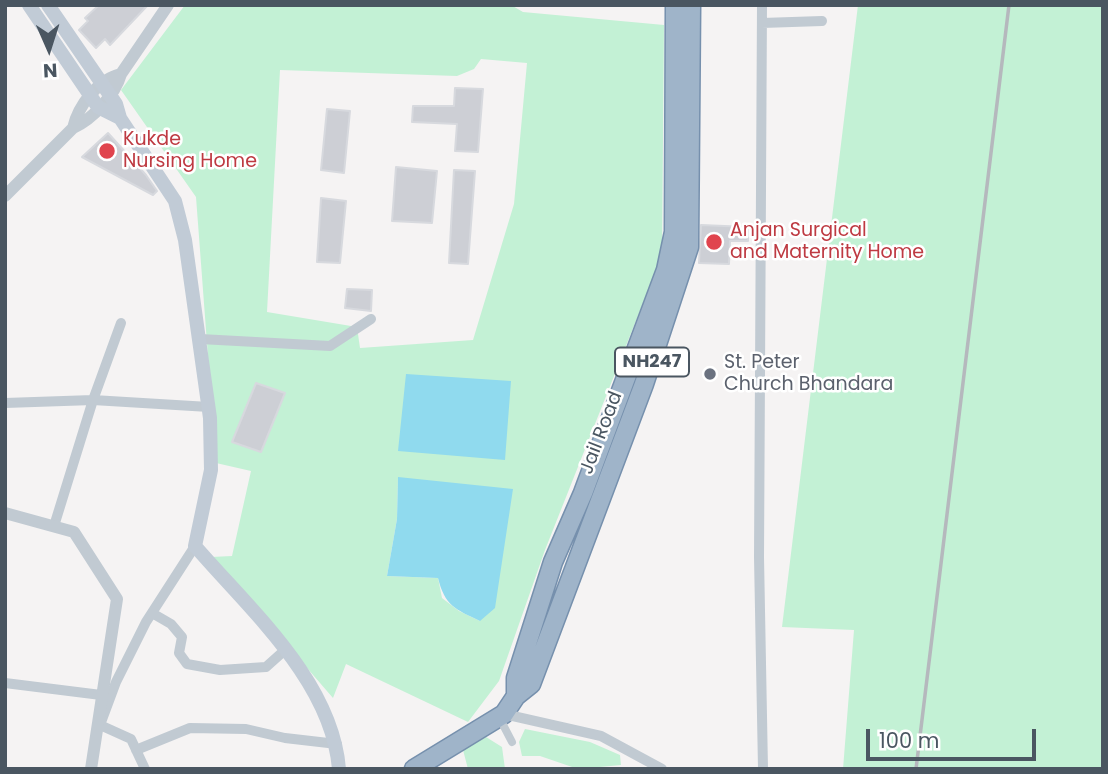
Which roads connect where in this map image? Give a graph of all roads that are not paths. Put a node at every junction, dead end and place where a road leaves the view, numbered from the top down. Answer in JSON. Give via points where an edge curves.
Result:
{"nodes":[{"id":1,"x":29,"y":5,"type":"edge"},
{"id":2,"x":48,"y":5,"type":"edge"},
{"id":3,"x":168,"y":5,"type":"edge"},
{"id":4,"x":676,"y":5,"type":"edge"},
{"id":5,"x":691,"y":5,"type":"edge"},
{"id":6,"x":762,"y":5,"type":"edge"},
{"id":7,"x":822,"y":21,"type":"dead end"},
{"id":8,"x":762,"y":23,"type":"junction"},
{"id":9,"x":106,"y":89,"type":"junction"},
{"id":10,"x":94,"y":102,"type":"junction"},
{"id":11,"x":120,"y":118,"type":"junction"},
{"id":12,"x":5,"y":196,"type":"edge"},
{"id":13,"x":371,"y":319,"type":"dead end"},
{"id":14,"x":121,"y":323,"type":"dead end"},
{"id":15,"x":200,"y":339,"type":"junction"},
{"id":16,"x":93,"y":400,"type":"junction"},
{"id":17,"x":5,"y":402,"type":"edge"},
{"id":18,"x":209,"y":407,"type":"junction"},
{"id":19,"x":5,"y":513,"type":"edge"},
{"id":20,"x":54,"y":526,"type":"junction"},
{"id":21,"x":195,"y":546,"type":"junction"},
{"id":22,"x":152,"y":613,"type":"junction"},
{"id":23,"x":285,"y":650,"type":"junction"},
{"id":24,"x":5,"y":683,"type":"edge"},
{"id":25,"x":101,"y":695,"type":"junction"},
{"id":26,"x":516,"y":696,"type":"junction"},
{"id":27,"x":501,"y":715,"type":"junction"},
{"id":28,"x":100,"y":725,"type":"junction"},
{"id":29,"x":512,"y":742,"type":"dead end"},
{"id":30,"x":337,"y":744,"type":"junction"},
{"id":31,"x":136,"y":750,"type":"junction"},
{"id":32,"x":91,"y":769,"type":"edge"},
{"id":33,"x":145,"y":769,"type":"edge"},
{"id":34,"x":339,"y":769,"type":"edge"},
{"id":35,"x":414,"y":769,"type":"edge"},
{"id":36,"x":662,"y":769,"type":"edge"},
{"id":37,"x":670,"y":769,"type":"edge"},
{"id":38,"x":763,"y":769,"type":"edge"}],
"edges":[{"from":1,"to":10,"type":"main road"},
{"from":2,"to":9,"type":"main road"},
{"from":3,"to":9,"type":"street","via":[[121,74],[110,77]]},
{"from":4,"to":26,"type":"highway","name":"Jail Road","number":"NH247","via":[[674,232],[666,270],[553,562],[516,678]]},
{"from":5,"to":26,"type":"highway","name":"Jail Road","number":"NH247","via":[[689,247],[644,384],[531,684]]},
{"from":6,"to":8,"type":"street"},
{"from":7,"to":8,"type":"street"},
{"from":8,"to":38,"type":"street","via":[[759,557]]},
{"from":9,"to":10,"type":"street"},
{"from":9,"to":11,"type":"main road"},
{"from":10,"to":11,"type":"main road"},
{"from":10,"to":12,"type":"street","via":[[86,122],[73,128]]},
{"from":11,"to":15,"type":"main road","via":[[175,201]]},
{"from":13,"to":15,"type":"street","via":[[330,345]]},
{"from":14,"to":16,"type":"street"},
{"from":15,"to":18,"type":"main road"},
{"from":16,"to":17,"type":"street"},
{"from":16,"to":18,"type":"street"},
{"from":16,"to":20,"type":"street"},
{"from":18,"to":21,"type":"main road","via":[[211,470]]},
{"from":19,"to":20,"type":"street"},
{"from":20,"to":25,"type":"street","via":[[74,532],[117,598]]},
{"from":21,"to":22,"type":"street"},
{"from":21,"to":23,"type":"main road"},
{"from":22,"to":23,"type":"street","via":[[181,636],[179,653],[187,664],[201,668],[266,667]]},
{"from":22,"to":28,"type":"street","via":[[116,682]]},
{"from":23,"to":30,"type":"main road","via":[[324,707]]},
{"from":24,"to":25,"type":"street"},
{"from":25,"to":28,"type":"street"},
{"from":26,"to":27,"type":"highway","name":"Jail Road","number":"NH247"},
{"from":27,"to":29,"type":"street"},
{"from":27,"to":35,"type":"highway","name":"Jail Road","number":"NH247"},
{"from":27,"to":36,"type":"street","via":[[601,737]]},
{"from":28,"to":31,"type":"street","via":[[131,739]]},
{"from":28,"to":32,"type":"street"},
{"from":30,"to":31,"type":"street","via":[[246,729],[190,728]]},
{"from":30,"to":34,"type":"main road"},
{"from":31,"to":33,"type":"street"},
{"from":36,"to":37,"type":"street"}]}
